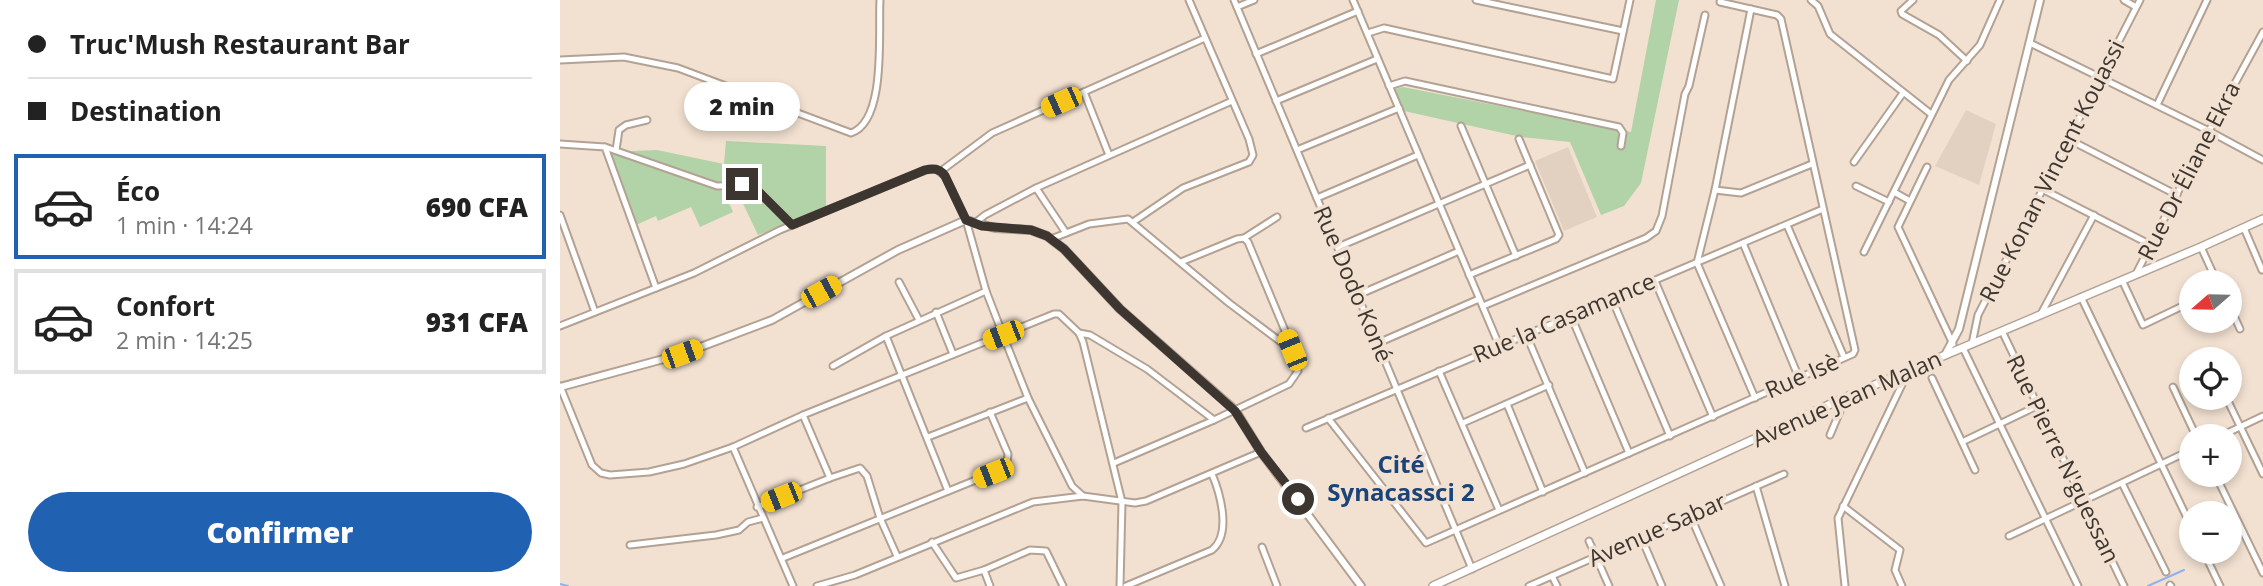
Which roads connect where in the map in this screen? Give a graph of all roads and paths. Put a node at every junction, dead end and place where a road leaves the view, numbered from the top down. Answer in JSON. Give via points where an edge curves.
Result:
{"nodes":[{"id":1,"x":880,"y":0,"type":"edge"},
{"id":2,"x":1189,"y":0,"type":"edge"},
{"id":3,"x":1234,"y":0,"type":"edge"},
{"id":4,"x":1254,"y":0,"type":"edge"},
{"id":5,"x":1353,"y":0,"type":"edge"},
{"id":6,"x":1476,"y":0,"type":"edge"},
{"id":7,"x":1630,"y":0,"type":"edge"},
{"id":8,"x":1811,"y":0,"type":"edge"},
{"id":9,"x":1913,"y":0,"type":"edge"},
{"id":10,"x":2040,"y":0,"type":"edge"},
{"id":11,"x":2124,"y":0,"type":"edge"},
{"id":12,"x":2140,"y":0,"type":"edge"},
{"id":13,"x":2207,"y":0,"type":"edge"},
{"id":14,"x":1720,"y":2,"type":"dead end"},
{"id":15,"x":1998,"y":2,"type":"edge"},
{"id":16,"x":1237,"y":7,"type":"junction"},
{"id":17,"x":2136,"y":7,"type":"junction"},
{"id":18,"x":1751,"y":9,"type":"junction"},
{"id":19,"x":1358,"y":11,"type":"junction"},
{"id":20,"x":1705,"y":15,"type":"dead end"},
{"id":21,"x":1623,"y":31,"type":"junction"},
{"id":22,"x":2263,"y":32,"type":"edge"},
{"id":23,"x":1368,"y":33,"type":"junction"},
{"id":24,"x":1205,"y":38,"type":"junction"},
{"id":25,"x":2030,"y":43,"type":"junction"},
{"id":26,"x":1256,"y":54,"type":"junction"},
{"id":27,"x":1377,"y":59,"type":"junction"},
{"id":28,"x":560,"y":60,"type":"edge"},
{"id":29,"x":1967,"y":61,"type":"junction"},
{"id":30,"x":2099,"y":77,"type":"junction"},
{"id":31,"x":1389,"y":86,"type":"junction"},
{"id":32,"x":1084,"y":92,"type":"junction"},
{"id":33,"x":1903,"y":93,"type":"junction"},
{"id":34,"x":1232,"y":101,"type":"junction"},
{"id":35,"x":1276,"y":101,"type":"junction"},
{"id":36,"x":2157,"y":105,"type":"junction"},
{"id":37,"x":1399,"y":108,"type":"junction"},
{"id":38,"x":1931,"y":114,"type":"junction"},
{"id":39,"x":647,"y":120,"type":"dead end"},
{"id":40,"x":1461,"y":126,"type":"dead end"},
{"id":41,"x":2209,"y":131,"type":"junction"},
{"id":42,"x":1518,"y":139,"type":"dead end"},
{"id":43,"x":2068,"y":139,"type":"junction"},
{"id":44,"x":560,"y":144,"type":"edge"},
{"id":45,"x":605,"y":146,"type":"junction"},
{"id":46,"x":1621,"y":146,"type":"dead end"},
{"id":47,"x":1297,"y":149,"type":"junction"},
{"id":48,"x":616,"y":150,"type":"junction"},
{"id":49,"x":1109,"y":155,"type":"junction"},
{"id":50,"x":1418,"y":155,"type":"junction"},
{"id":51,"x":2263,"y":160,"type":"edge"},
{"id":52,"x":1854,"y":162,"type":"dead end"},
{"id":53,"x":1812,"y":164,"type":"junction"},
{"id":54,"x":1530,"y":165,"type":"junction"},
{"id":55,"x":1927,"y":167,"type":"dead end"},
{"id":56,"x":941,"y":171,"type":"junction"},
{"id":57,"x":1485,"y":183,"type":"junction"},
{"id":58,"x":1856,"y":186,"type":"dead end"},
{"id":59,"x":1036,"y":188,"type":"junction"},
{"id":60,"x":1715,"y":190,"type":"junction"},
{"id":61,"x":2044,"y":190,"type":"junction"},
{"id":62,"x":1894,"y":192,"type":"junction"},
{"id":63,"x":2177,"y":195,"type":"junction"},
{"id":64,"x":1317,"y":198,"type":"junction"},
{"id":65,"x":1910,"y":201,"type":"junction"},
{"id":66,"x":1889,"y":202,"type":"junction"},
{"id":67,"x":1438,"y":203,"type":"junction"},
{"id":68,"x":1823,"y":209,"type":"junction"},
{"id":69,"x":560,"y":215,"type":"edge"},
{"id":70,"x":2094,"y":215,"type":"junction"},
{"id":71,"x":1277,"y":217,"type":"dead end"},
{"id":72,"x":2263,"y":219,"type":"edge"},
{"id":73,"x":966,"y":220,"type":"junction"},
{"id":74,"x":1133,"y":222,"type":"junction"},
{"id":75,"x":975,"y":223,"type":"junction"},
{"id":76,"x":792,"y":225,"type":"junction"},
{"id":77,"x":1787,"y":225,"type":"junction"},
{"id":78,"x":2244,"y":228,"type":"junction"},
{"id":79,"x":1066,"y":233,"type":"junction"},
{"id":80,"x":1244,"y":238,"type":"junction"},
{"id":81,"x":1051,"y":239,"type":"junction"},
{"id":82,"x":1743,"y":243,"type":"junction"},
{"id":83,"x":2151,"y":245,"type":"junction"},
{"id":84,"x":1338,"y":247,"type":"junction"},
{"id":85,"x":2201,"y":247,"type":"junction"},
{"id":86,"x":1459,"y":251,"type":"junction"},
{"id":87,"x":1864,"y":252,"type":"dead end"},
{"id":88,"x":1516,"y":256,"type":"junction"},
{"id":89,"x":1181,"y":262,"type":"junction"},
{"id":90,"x":1697,"y":263,"type":"junction"},
{"id":91,"x":2212,"y":270,"type":"edge"},
{"id":92,"x":2262,"y":270,"type":"edge"},
{"id":93,"x":2136,"y":274,"type":"junction"},
{"id":94,"x":1469,"y":275,"type":"junction"},
{"id":95,"x":2122,"y":280,"type":"junction"},
{"id":96,"x":1655,"y":281,"type":"junction"},
{"id":97,"x":899,"y":282,"type":"dead end"},
{"id":98,"x":656,"y":288,"type":"junction"},
{"id":99,"x":986,"y":291,"type":"junction"},
{"id":100,"x":1357,"y":295,"type":"junction"},
{"id":101,"x":2081,"y":297,"type":"junction"},
{"id":102,"x":1479,"y":299,"type":"junction"},
{"id":103,"x":1612,"y":299,"type":"junction"},
{"id":104,"x":1483,"y":306,"type":"junction"},
{"id":105,"x":2179,"y":308,"type":"edge"},
{"id":106,"x":595,"y":312,"type":"junction"},
{"id":107,"x":936,"y":312,"type":"junction"},
{"id":108,"x":2041,"y":315,"type":"junction"},
{"id":109,"x":1571,"y":316,"type":"junction"},
{"id":110,"x":919,"y":320,"type":"junction"},
{"id":111,"x":560,"y":326,"type":"edge"},
{"id":112,"x":2003,"y":331,"type":"junction"},
{"id":113,"x":1079,"y":333,"type":"junction"},
{"id":114,"x":1526,"y":334,"type":"junction"},
{"id":115,"x":1003,"y":335,"type":"junction"},
{"id":116,"x":886,"y":336,"type":"junction"},
{"id":117,"x":1378,"y":343,"type":"junction"},
{"id":118,"x":1953,"y":344,"type":"junction"},
{"id":119,"x":1972,"y":344,"type":"junction"},
{"id":120,"x":1499,"y":345,"type":"junction"},
{"id":121,"x":1963,"y":348,"type":"junction"},
{"id":122,"x":1292,"y":350,"type":"junction"},
{"id":123,"x":953,"y":354,"type":"junction"},
{"id":124,"x":1945,"y":355,"type":"junction"},
{"id":125,"x":1844,"y":357,"type":"junction"},
{"id":126,"x":833,"y":366,"type":"dead end"},
{"id":127,"x":1439,"y":371,"type":"junction"},
{"id":128,"x":1908,"y":372,"type":"junction"},
{"id":129,"x":902,"y":376,"type":"junction"},
{"id":130,"x":1799,"y":378,"type":"junction"},
{"id":131,"x":1933,"y":378,"type":"dead end"},
{"id":132,"x":560,"y":386,"type":"edge"},
{"id":133,"x":1549,"y":386,"type":"junction"},
{"id":134,"x":2173,"y":387,"type":"dead end"},
{"id":135,"x":1397,"y":388,"type":"junction"},
{"id":136,"x":1846,"y":397,"type":"junction"},
{"id":137,"x":1028,"y":398,"type":"junction"},
{"id":138,"x":1755,"y":398,"type":"junction"},
{"id":139,"x":1507,"y":404,"type":"junction"},
{"id":140,"x":2037,"y":406,"type":"junction"},
{"id":141,"x":1235,"y":411,"type":"junction"},
{"id":142,"x":990,"y":412,"type":"junction"},
{"id":143,"x":803,"y":415,"type":"junction"},
{"id":144,"x":2263,"y":416,"type":"edge"},
{"id":145,"x":1713,"y":417,"type":"junction"},
{"id":146,"x":1328,"y":418,"type":"junction"},
{"id":147,"x":1214,"y":420,"type":"junction"},
{"id":148,"x":1463,"y":423,"type":"junction"},
{"id":149,"x":1999,"y":424,"type":"junction"},
{"id":150,"x":2190,"y":424,"type":"edge"},
{"id":151,"x":2242,"y":426,"type":"edge"},
{"id":152,"x":1306,"y":428,"type":"dead end"},
{"id":153,"x":2242,"y":431,"type":"edge"},
{"id":154,"x":1830,"y":435,"type":"dead end"},
{"id":155,"x":1670,"y":436,"type":"junction"},
{"id":156,"x":928,"y":437,"type":"junction"},
{"id":157,"x":1962,"y":442,"type":"junction"},
{"id":158,"x":733,"y":447,"type":"junction"},
{"id":159,"x":1261,"y":452,"type":"junction"},
{"id":160,"x":1629,"y":453,"type":"junction"},
{"id":161,"x":2179,"y":456,"type":"edge"},
{"id":162,"x":1114,"y":463,"type":"junction"},
{"id":163,"x":2161,"y":464,"type":"junction"},
{"id":164,"x":1975,"y":470,"type":"dead end"},
{"id":165,"x":1585,"y":473,"type":"junction"},
{"id":166,"x":1212,"y":474,"type":"junction"},
{"id":167,"x":1784,"y":474,"type":"dead end"},
{"id":168,"x":2263,"y":474,"type":"edge"},
{"id":169,"x":830,"y":478,"type":"junction"},
{"id":170,"x":2122,"y":483,"type":"junction"},
{"id":171,"x":1756,"y":486,"type":"junction"},
{"id":172,"x":2221,"y":487,"type":"edge"},
{"id":173,"x":948,"y":491,"type":"junction"},
{"id":174,"x":1543,"y":492,"type":"junction"},
{"id":175,"x":1083,"y":496,"type":"junction"},
{"id":176,"x":2084,"y":500,"type":"junction"},
{"id":177,"x":2179,"y":501,"type":"edge"},
{"id":178,"x":1122,"y":502,"type":"junction"},
{"id":179,"x":1843,"y":506,"type":"junction"},
{"id":180,"x":757,"y":507,"type":"junction"},
{"id":181,"x":1499,"y":510,"type":"junction"},
{"id":182,"x":1690,"y":515,"type":"junction"},
{"id":183,"x":880,"y":517,"type":"junction"},
{"id":184,"x":763,"y":518,"type":"junction"},
{"id":185,"x":2045,"y":519,"type":"junction"},
{"id":186,"x":1456,"y":529,"type":"junction"},
{"id":187,"x":2009,"y":536,"type":"dead end"},
{"id":188,"x":1641,"y":537,"type":"junction"},
{"id":189,"x":1589,"y":541,"type":"dead end"},
{"id":190,"x":932,"y":542,"type":"junction"},
{"id":191,"x":630,"y":545,"type":"dead end"},
{"id":192,"x":1262,"y":547,"type":"dead end"},
{"id":193,"x":897,"y":556,"type":"junction"},
{"id":194,"x":1596,"y":556,"type":"junction"},
{"id":195,"x":783,"y":558,"type":"junction"},
{"id":196,"x":2209,"y":564,"type":"edge"},
{"id":197,"x":1472,"y":569,"type":"junction"},
{"id":198,"x":984,"y":570,"type":"junction"},
{"id":199,"x":2166,"y":572,"type":"dead end"},
{"id":200,"x":2263,"y":573,"type":"edge"},
{"id":201,"x":1552,"y":576,"type":"junction"},
{"id":202,"x":793,"y":586,"type":"edge"},
{"id":203,"x":817,"y":586,"type":"edge"},
{"id":204,"x":990,"y":586,"type":"edge"},
{"id":205,"x":1063,"y":586,"type":"edge"},
{"id":206,"x":1120,"y":586,"type":"edge"},
{"id":207,"x":1126,"y":586,"type":"edge"},
{"id":208,"x":1277,"y":586,"type":"edge"},
{"id":209,"x":1361,"y":586,"type":"edge"},
{"id":210,"x":1433,"y":586,"type":"edge"},
{"id":211,"x":1529,"y":586,"type":"edge"},
{"id":212,"x":1556,"y":586,"type":"edge"},
{"id":213,"x":1609,"y":586,"type":"edge"},
{"id":214,"x":1662,"y":586,"type":"edge"},
{"id":215,"x":1721,"y":586,"type":"edge"},
{"id":216,"x":1785,"y":586,"type":"edge"},
{"id":217,"x":1845,"y":586,"type":"edge"},
{"id":218,"x":1902,"y":586,"type":"edge"},
{"id":219,"x":2078,"y":586,"type":"edge"},
{"id":220,"x":2124,"y":586,"type":"edge"},
{"id":221,"x":2220,"y":586,"type":"edge"}],
"edges":[{"from":1,"to":28,"type":"street","via":[[874,100],[862,126],[851,133],[678,68],[624,57]]},
{"from":2,"to":24,"type":"street"},
{"from":3,"to":16,"type":"street","name":"Rue Dodo Koné"},
{"from":4,"to":16,"type":"street"},
{"from":5,"to":19,"type":"street"},
{"from":6,"to":21,"type":"street"},
{"from":7,"to":21,"type":"street"},
{"from":8,"to":33,"type":"street","via":[[1830,34]]},
{"from":9,"to":29,"type":"street","via":[[1902,14],[1939,35]]},
{"from":10,"to":25,"type":"street"},
{"from":11,"to":17,"type":"street"},
{"from":12,"to":17,"type":"street","name":"Rue Konan Vincent Kouassi"},
{"from":13,"to":36,"type":"street"},
{"from":14,"to":18,"type":"street","name":"Rue Isè"},
{"from":15,"to":29,"type":"street","via":[[1980,45]]},
{"from":16,"to":26,"type":"street","name":"Rue Dodo Koné"},
{"from":17,"to":30,"type":"street","name":"Rue Konan Vincent Kouassi"},
{"from":18,"to":53,"type":"street","name":"Rue Isè","via":[[1781,19]]},
{"from":18,"to":60,"type":"street"},
{"from":19,"to":23,"type":"street"},
{"from":19,"to":26,"type":"street"},
{"from":20,"to":104,"type":"street","via":[[1656,232]]},
{"from":21,"to":23,"type":"street","via":[[1613,79],[1384,28]]},
{"from":22,"to":41,"type":"street","name":"Rue Dr Éliane Ekra"},
{"from":23,"to":27,"type":"street"},
{"from":24,"to":32,"type":"street"},
{"from":24,"to":34,"type":"street"},
{"from":25,"to":30,"type":"street"},
{"from":25,"to":118,"type":"street"},
{"from":26,"to":35,"type":"street","name":"Rue Dodo Koné"},
{"from":27,"to":31,"type":"street"},
{"from":27,"to":35,"type":"street"},
{"from":29,"to":38,"type":"street","via":[[1949,80]]},
{"from":30,"to":36,"type":"street"},
{"from":30,"to":43,"type":"street","name":"Rue Konan Vincent Kouassi"},
{"from":31,"to":37,"type":"street"},
{"from":31,"to":46,"type":"street","via":[[1405,80],[1619,127]]},
{"from":32,"to":49,"type":"street"},
{"from":32,"to":56,"type":"street","via":[[992,133]]},
{"from":33,"to":38,"type":"street"},
{"from":33,"to":52,"type":"street"},
{"from":34,"to":49,"type":"street"},
{"from":34,"to":74,"type":"street","via":[[1249,139],[1253,155],[1249,162],[1173,193]]},
{"from":35,"to":47,"type":"street","name":"Rue Dodo Koné"},
{"from":36,"to":41,"type":"street"},
{"from":37,"to":47,"type":"street"},
{"from":37,"to":50,"type":"street"},
{"from":38,"to":62,"type":"street"},
{"from":39,"to":48,"type":"street","via":[[622,127]]},
{"from":40,"to":57,"type":"street"},
{"from":41,"to":51,"type":"street"},
{"from":41,"to":63,"type":"street","name":"Rue Dr Éliane Ekra"},
{"from":42,"to":54,"type":"street"},
{"from":43,"to":61,"type":"street","name":"Rue Konan Vincent Kouassi"},
{"from":43,"to":63,"type":"street"},
{"from":44,"to":45,"type":"street"},
{"from":45,"to":48,"type":"street"},
{"from":45,"to":98,"type":"street"},
{"from":47,"to":64,"type":"street","name":"Rue Dodo Koné"},
{"from":48,"to":76,"type":"street","via":[[717,186],[749,185]]},
{"from":49,"to":59,"type":"street"},
{"from":50,"to":64,"type":"street"},
{"from":50,"to":67,"type":"street"},
{"from":53,"to":60,"type":"street","via":[[1741,193]]},
{"from":53,"to":68,"type":"street","name":"Rue Isè"},
{"from":54,"to":57,"type":"street"},
{"from":54,"to":88,"type":"street","via":[[1559,236]]},
{"from":55,"to":65,"type":"street"},
{"from":56,"to":73,"type":"street"},
{"from":56,"to":76,"type":"street","via":[[925,170]]},
{"from":57,"to":67,"type":"street"},
{"from":57,"to":88,"type":"street"},
{"from":58,"to":66,"type":"street"},
{"from":59,"to":75,"type":"street"},
{"from":59,"to":79,"type":"street"},
{"from":60,"to":90,"type":"street"},
{"from":61,"to":70,"type":"street"},
{"from":61,"to":119,"type":"street","name":"Rue Konan Vincent Kouassi","via":[[1978,315]]},
{"from":62,"to":65,"type":"street"},
{"from":62,"to":66,"type":"street"},
{"from":63,"to":83,"type":"street","name":"Rue Dr Éliane Ekra"},
{"from":64,"to":84,"type":"street","name":"Rue Dodo Koné"},
{"from":65,"to":118,"type":"street","via":[[1898,227]]},
{"from":66,"to":87,"type":"street"},
{"from":67,"to":84,"type":"street"},
{"from":67,"to":86,"type":"street"},
{"from":68,"to":77,"type":"street","name":"Rue la Casamance"},
{"from":68,"to":125,"type":"street","name":"Rue Isè","via":[[1855,350]]},
{"from":69,"to":106,"type":"street"},
{"from":70,"to":83,"type":"street"},
{"from":70,"to":108,"type":"street"},
{"from":71,"to":80,"type":"street"},
{"from":72,"to":78,"type":"main road","name":"Avenue Jean Malan"},
{"from":73,"to":75,"type":"street"},
{"from":73,"to":99,"type":"street"},
{"from":73,"to":132,"type":"street","via":[[898,250],[772,320],[682,354]]},
{"from":74,"to":79,"type":"street","via":[[1116,219]]},
{"from":74,"to":89,"type":"street"},
{"from":75,"to":81,"type":"street","via":[[1031,230]]},
{"from":76,"to":98,"type":"street"},
{"from":77,"to":82,"type":"street","name":"Rue la Casamance"},
{"from":77,"to":125,"type":"street"},
{"from":78,"to":85,"type":"main road","name":"Avenue Jean Malan"},
{"from":78,"to":92,"type":"street"},
{"from":79,"to":81,"type":"street"},
{"from":80,"to":89,"type":"street"},
{"from":80,"to":122,"type":"street"},
{"from":81,"to":141,"type":"street","via":[[1144,332]]},
{"from":82,"to":90,"type":"street","name":"Rue la Casamance"},
{"from":82,"to":130,"type":"street"},
{"from":83,"to":93,"type":"street","name":"Rue Dr Éliane Ekra"},
{"from":84,"to":100,"type":"street","name":"Rue Dodo Koné"},
{"from":85,"to":91,"type":"street"},
{"from":85,"to":93,"type":"main road","name":"Avenue Jean Malan"},
{"from":86,"to":94,"type":"street"},
{"from":86,"to":100,"type":"street"},
{"from":88,"to":94,"type":"street"},
{"from":89,"to":122,"type":"street"},
{"from":90,"to":96,"type":"street","name":"Rue la Casamance"},
{"from":90,"to":138,"type":"street"},
{"from":93,"to":95,"type":"main road","name":"Avenue Jean Malan"},
{"from":94,"to":102,"type":"street"},
{"from":95,"to":101,"type":"main road","name":"Avenue Jean Malan"},
{"from":95,"to":105,"type":"street","via":[[2143,325]]},
{"from":96,"to":103,"type":"street","name":"Rue la Casamance"},
{"from":96,"to":145,"type":"street"},
{"from":97,"to":110,"type":"street"},
{"from":98,"to":106,"type":"street"},
{"from":99,"to":107,"type":"street"},
{"from":99,"to":115,"type":"street"},
{"from":100,"to":117,"type":"street","name":"Rue Dodo Koné"},
{"from":101,"to":108,"type":"main road","name":"Avenue Jean Malan"},
{"from":101,"to":163,"type":"street"},
{"from":102,"to":104,"type":"street"},
{"from":102,"to":117,"type":"street"},
{"from":103,"to":109,"type":"street","name":"Rue la Casamance"},
{"from":103,"to":155,"type":"street"},
{"from":104,"to":120,"type":"street"},
{"from":106,"to":111,"type":"street"},
{"from":107,"to":110,"type":"street"},
{"from":107,"to":123,"type":"street"},
{"from":108,"to":112,"type":"main road","name":"Avenue Jean Malan"},
{"from":109,"to":114,"type":"street","name":"Rue la Casamance"},
{"from":109,"to":160,"type":"street"},
{"from":110,"to":116,"type":"street"},
{"from":112,"to":119,"type":"main road","name":"Avenue Jean Malan"},
{"from":112,"to":140,"type":"street","name":"Rue Pierre N'guessan"},
{"from":113,"to":115,"type":"street","via":[[1057,314]]},
{"from":113,"to":147,"type":"street","via":[[1147,369]]},
{"from":113,"to":162,"type":"street"},
{"from":114,"to":120,"type":"street","name":"Rue la Casamance"},
{"from":114,"to":133,"type":"street"},
{"from":115,"to":123,"type":"street"},
{"from":115,"to":137,"type":"street"},
{"from":116,"to":126,"type":"street"},
{"from":116,"to":129,"type":"street"},
{"from":117,"to":135,"type":"street","name":"Rue Dodo Koné"},
{"from":118,"to":124,"type":"street"},
{"from":119,"to":121,"type":"main road","name":"Avenue Jean Malan"},
{"from":120,"to":127,"type":"street","name":"Rue la Casamance"},
{"from":121,"to":124,"type":"main road","name":"Avenue Jean Malan"},
{"from":121,"to":149,"type":"street"},
{"from":122,"to":141,"type":"street","via":[[1298,371],[1290,384]]},
{"from":123,"to":129,"type":"street"},
{"from":124,"to":128,"type":"main road","name":"Avenue Jean Malan"},
{"from":125,"to":130,"type":"street","name":"Rue Isè"},
{"from":127,"to":135,"type":"street","name":"Rue la Casamance"},
{"from":127,"to":148,"type":"street"},
{"from":128,"to":136,"type":"main road","name":"Avenue Jean Malan"},
{"from":128,"to":179,"type":"street"},
{"from":129,"to":143,"type":"street"},
{"from":129,"to":156,"type":"street"},
{"from":130,"to":138,"type":"street","name":"Rue Isè"},
{"from":131,"to":157,"type":"street"},
{"from":132,"to":158,"type":"street","via":[[592,465],[605,475],[649,472]]},
{"from":133,"to":139,"type":"street"},
{"from":133,"to":165,"type":"street"},
{"from":134,"to":150,"type":"street"},
{"from":135,"to":146,"type":"street","name":"Rue la Casamance"},
{"from":135,"to":186,"type":"street","name":"Rue Dodo Koné"},
{"from":136,"to":154,"type":"street"},
{"from":136,"to":197,"type":"main road","name":"Avenue Jean Malan"},
{"from":137,"to":142,"type":"street"},
{"from":137,"to":175,"type":"street","via":[[1072,486]]},
{"from":138,"to":145,"type":"street","name":"Rue Isè"},
{"from":139,"to":148,"type":"street"},
{"from":139,"to":174,"type":"street"},
{"from":140,"to":149,"type":"street"},
{"from":140,"to":176,"type":"street","name":"Rue Pierre N'guessan"},
{"from":141,"to":147,"type":"street"},
{"from":141,"to":159,"type":"street"},
{"from":142,"to":156,"type":"street"},
{"from":142,"to":173,"type":"street","via":[[1008,454],[1007,462],[993,473]]},
{"from":143,"to":158,"type":"street"},
{"from":143,"to":169,"type":"street"},
{"from":144,"to":151,"type":"street"},
{"from":145,"to":155,"type":"street","name":"Rue Isè"},
{"from":146,"to":152,"type":"street","name":"Rue la Casamance"},
{"from":146,"to":186,"type":"street","name":"Rue Isè","via":[[1426,543]]},
{"from":147,"to":162,"type":"street"},
{"from":148,"to":181,"type":"street"},
{"from":149,"to":157,"type":"street"},
{"from":149,"to":185,"type":"street"},
{"from":153,"to":168,"type":"street"},
{"from":155,"to":160,"type":"street","name":"Rue Isè"},
{"from":156,"to":173,"type":"street"},
{"from":157,"to":164,"type":"street"},
{"from":158,"to":180,"type":"street"},
{"from":159,"to":166,"type":"street"},
{"from":159,"to":209,"type":"street"},
{"from":160,"to":165,"type":"street","name":"Rue Isè"},
{"from":161,"to":163,"type":"street"},
{"from":162,"to":178,"type":"street"},
{"from":163,"to":170,"type":"street"},
{"from":163,"to":177,"type":"street"},
{"from":165,"to":174,"type":"street","name":"Rue Isè"},
{"from":166,"to":178,"type":"street","via":[[1146,501]]},
{"from":166,"to":207,"type":"street","via":[[1222,504],[1217,546]]},
{"from":167,"to":171,"type":"street","name":"Avenue Sabar"},
{"from":169,"to":180,"type":"street"},
{"from":169,"to":183,"type":"street","via":[[860,468]]},
{"from":170,"to":176,"type":"street"},
{"from":170,"to":199,"type":"street"},
{"from":171,"to":182,"type":"street","name":"Avenue Sabar"},
{"from":171,"to":216,"type":"street"},
{"from":172,"to":200,"type":"street"},
{"from":173,"to":183,"type":"street"},
{"from":174,"to":181,"type":"street","name":"Rue Isè"},
{"from":175,"to":178,"type":"street"},
{"from":175,"to":190,"type":"street","via":[[1022,505]]},
{"from":176,"to":185,"type":"street"},
{"from":176,"to":220,"type":"street","name":"Rue Pierre N'guessan"},
{"from":178,"to":206,"type":"street"},
{"from":179,"to":217,"type":"street","via":[[1838,518]]},
{"from":179,"to":218,"type":"street","via":[[1900,550],[1895,570]]},
{"from":180,"to":184,"type":"street"},
{"from":181,"to":186,"type":"street","name":"Rue Isè"},
{"from":182,"to":188,"type":"street","name":"Avenue Sabar"},
{"from":182,"to":215,"type":"street"},
{"from":183,"to":193,"type":"street"},
{"from":183,"to":195,"type":"street"},
{"from":184,"to":191,"type":"street","via":[[716,535]]},
{"from":184,"to":195,"type":"street"},
{"from":185,"to":187,"type":"street"},
{"from":185,"to":219,"type":"street"},
{"from":186,"to":197,"type":"street","name":"Rue Dodo Koné"},
{"from":188,"to":194,"type":"street","name":"Avenue Sabar"},
{"from":188,"to":214,"type":"street"},
{"from":189,"to":194,"type":"street"},
{"from":190,"to":193,"type":"street"},
{"from":190,"to":198,"type":"street","via":[[956,578]]},
{"from":192,"to":208,"type":"street"},
{"from":193,"to":203,"type":"street"},
{"from":194,"to":201,"type":"street","name":"Avenue Sabar"},
{"from":194,"to":213,"type":"street"},
{"from":195,"to":202,"type":"street"},
{"from":196,"to":221,"type":"street"},
{"from":197,"to":210,"type":"main road","name":"Avenue Jean Malan"},
{"from":198,"to":204,"type":"street"},
{"from":198,"to":205,"type":"street","via":[[1030,550],[1046,551]]},
{"from":201,"to":211,"type":"street","name":"Avenue Sabar"},
{"from":201,"to":212,"type":"street"}]}
